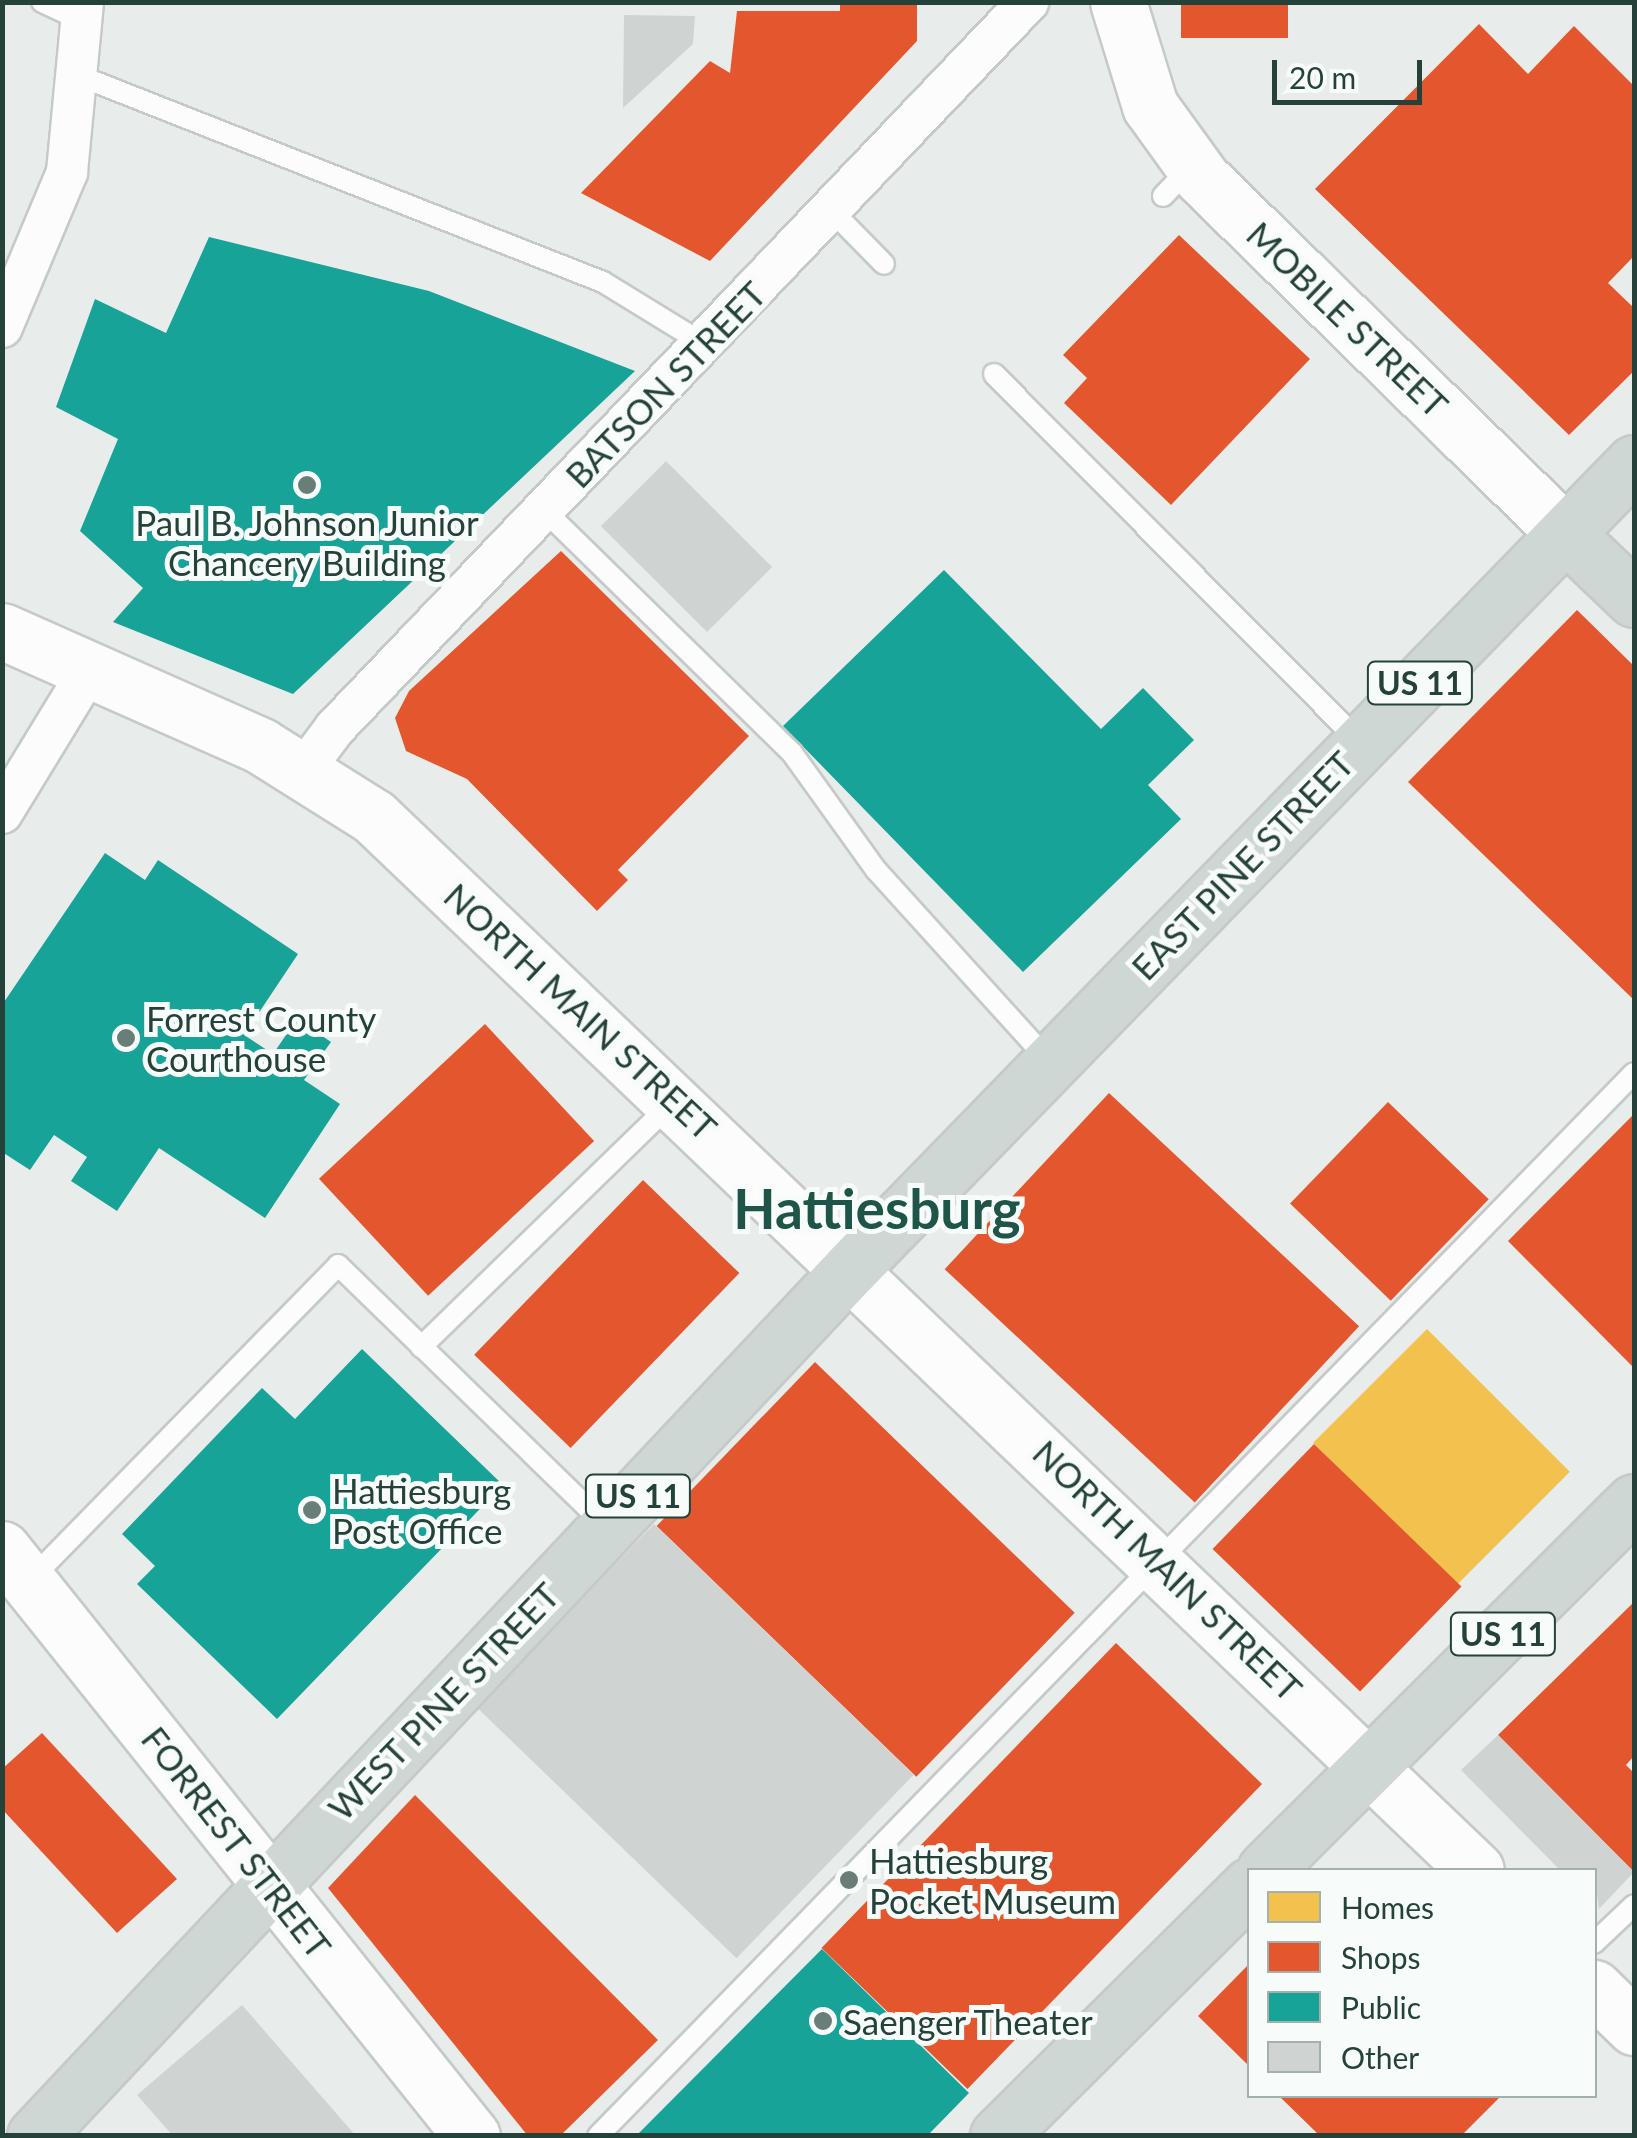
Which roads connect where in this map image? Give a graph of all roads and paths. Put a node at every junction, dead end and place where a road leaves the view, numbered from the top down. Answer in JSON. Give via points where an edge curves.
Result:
{"nodes":[{"id":1,"x":42,"y":2,"type":"edge"},
{"id":2,"x":1028,"y":2,"type":"edge"},
{"id":3,"x":1118,"y":2,"type":"edge"},
{"id":4,"x":83,"y":12,"type":"edge"},
{"id":5,"x":80,"y":76,"type":"junction"},
{"id":6,"x":832,"y":212,"type":"junction"},
{"id":7,"x":884,"y":264,"type":"dead end"},
{"id":8,"x":2,"y":326,"type":"edge"},
{"id":9,"x":704,"y":344,"type":"junction"},
{"id":10,"x":994,"y":374,"type":"dead end"},
{"id":11,"x":1634,"y":463,"type":"edge"},
{"id":12,"x":544,"y":510,"type":"junction"},
{"id":13,"x":1566,"y":534,"type":"junction"},
{"id":14,"x":1634,"y":599,"type":"edge"},
{"id":15,"x":2,"y":631,"type":"edge"},
{"id":16,"x":90,"y":669,"type":"junction"},
{"id":17,"x":1361,"y":743,"type":"junction"},
{"id":18,"x":305,"y":768,"type":"junction"},
{"id":19,"x":2,"y":813,"type":"edge"},
{"id":20,"x":1051,"y":1062,"type":"junction"},
{"id":21,"x":1634,"y":1073,"type":"edge"},
{"id":22,"x":676,"y":1100,"type":"junction"},
{"id":23,"x":851,"y":1268,"type":"junction"},
{"id":24,"x":422,"y":1347,"type":"junction"},
{"id":25,"x":1634,"y":1502,"type":"edge"},
{"id":26,"x":608,"y":1528,"type":"junction"},
{"id":27,"x":1159,"y":1561,"type":"junction"},
{"id":28,"x":16,"y":1565,"type":"edge"},
{"id":29,"x":1371,"y":1766,"type":"junction"},
{"id":30,"x":1267,"y":1868,"type":"edge"},
{"id":31,"x":1474,"y":1868,"type":"edge"},
{"id":32,"x":270,"y":1881,"type":"junction"},
{"id":33,"x":1247,"y":1889,"type":"edge"},
{"id":34,"x":1634,"y":1905,"type":"edge"},
{"id":35,"x":1597,"y":1940,"type":"edge"},
{"id":36,"x":1597,"y":1991,"type":"edge"},
{"id":37,"x":1634,"y":2028,"type":"edge"},
{"id":38,"x":35,"y":2136,"type":"edge"},
{"id":39,"x":472,"y":2136,"type":"edge"},
{"id":40,"x":598,"y":2136,"type":"edge"},
{"id":41,"x":998,"y":2136,"type":"edge"}],
"edges":[{"from":1,"to":4,"type":"lane"},
{"from":2,"to":6,"type":"street","name":"BATSON STREET"},
{"from":3,"to":13,"type":"main road","name":"MOBILE STREET","via":[[1178,181]]},
{"from":4,"to":5,"type":"street"},
{"from":5,"to":8,"type":"street","via":[[58,201]]},
{"from":5,"to":9,"type":"lane","via":[[604,282]]},
{"from":6,"to":7,"type":"lane"},
{"from":6,"to":9,"type":"street","name":"BATSON STREET"},
{"from":9,"to":12,"type":"street","name":"BATSON STREET"},
{"from":10,"to":17,"type":"lane"},
{"from":11,"to":13,"type":"main road","name":"EAST PINE STREET","number":"US 11"},
{"from":12,"to":18,"type":"street","name":"BATSON STREET","via":[[335,728]]},
{"from":12,"to":20,"type":"lane","via":[[792,753],[887,884]]},
{"from":13,"to":14,"type":"main road","name":"MOBILE STREET"},
{"from":13,"to":17,"type":"main road","name":"EAST PINE STREET","number":"US 11"},
{"from":15,"to":16,"type":"main road","name":"NORTH MAIN STREET"},
{"from":16,"to":18,"type":"main road","name":"NORTH MAIN STREET"},
{"from":16,"to":19,"type":"street"},
{"from":17,"to":20,"type":"main road","name":"EAST PINE STREET","number":"US 11"},
{"from":18,"to":22,"type":"main road","name":"NORTH MAIN STREET","via":[[374,817]]},
{"from":20,"to":23,"type":"main road","name":"EAST PINE STREET","number":"US 11"},
{"from":21,"to":27,"type":"lane"},
{"from":22,"to":23,"type":"main road","name":"NORTH MAIN STREET"},
{"from":22,"to":24,"type":"lane"},
{"from":23,"to":26,"type":"main road","name":"WEST PINE STREET","number":"US 11"},
{"from":23,"to":27,"type":"main road","name":"NORTH MAIN STREET"},
{"from":24,"to":26,"type":"lane"},
{"from":24,"to":28,"type":"lane","via":[[338,1265]]},
{"from":25,"to":29,"type":"main road","number":"US 11"},
{"from":26,"to":32,"type":"main road","name":"WEST PINE STREET","number":"US 11"},
{"from":27,"to":29,"type":"main road","name":"NORTH MAIN STREET"},
{"from":27,"to":40,"type":"lane"},
{"from":28,"to":32,"type":"main road","name":"FORREST STREET"},
{"from":29,"to":30,"type":"main road","number":"US 11"},
{"from":29,"to":31,"type":"main road","name":"NORTH MAIN STREET"},
{"from":32,"to":38,"type":"main road","name":"WEST PINE STREET","number":"US 11"},
{"from":32,"to":39,"type":"main road","name":"FORREST STREET"},
{"from":33,"to":41,"type":"main road"},
{"from":34,"to":35,"type":"lane"},
{"from":36,"to":37,"type":"main road"}]}
